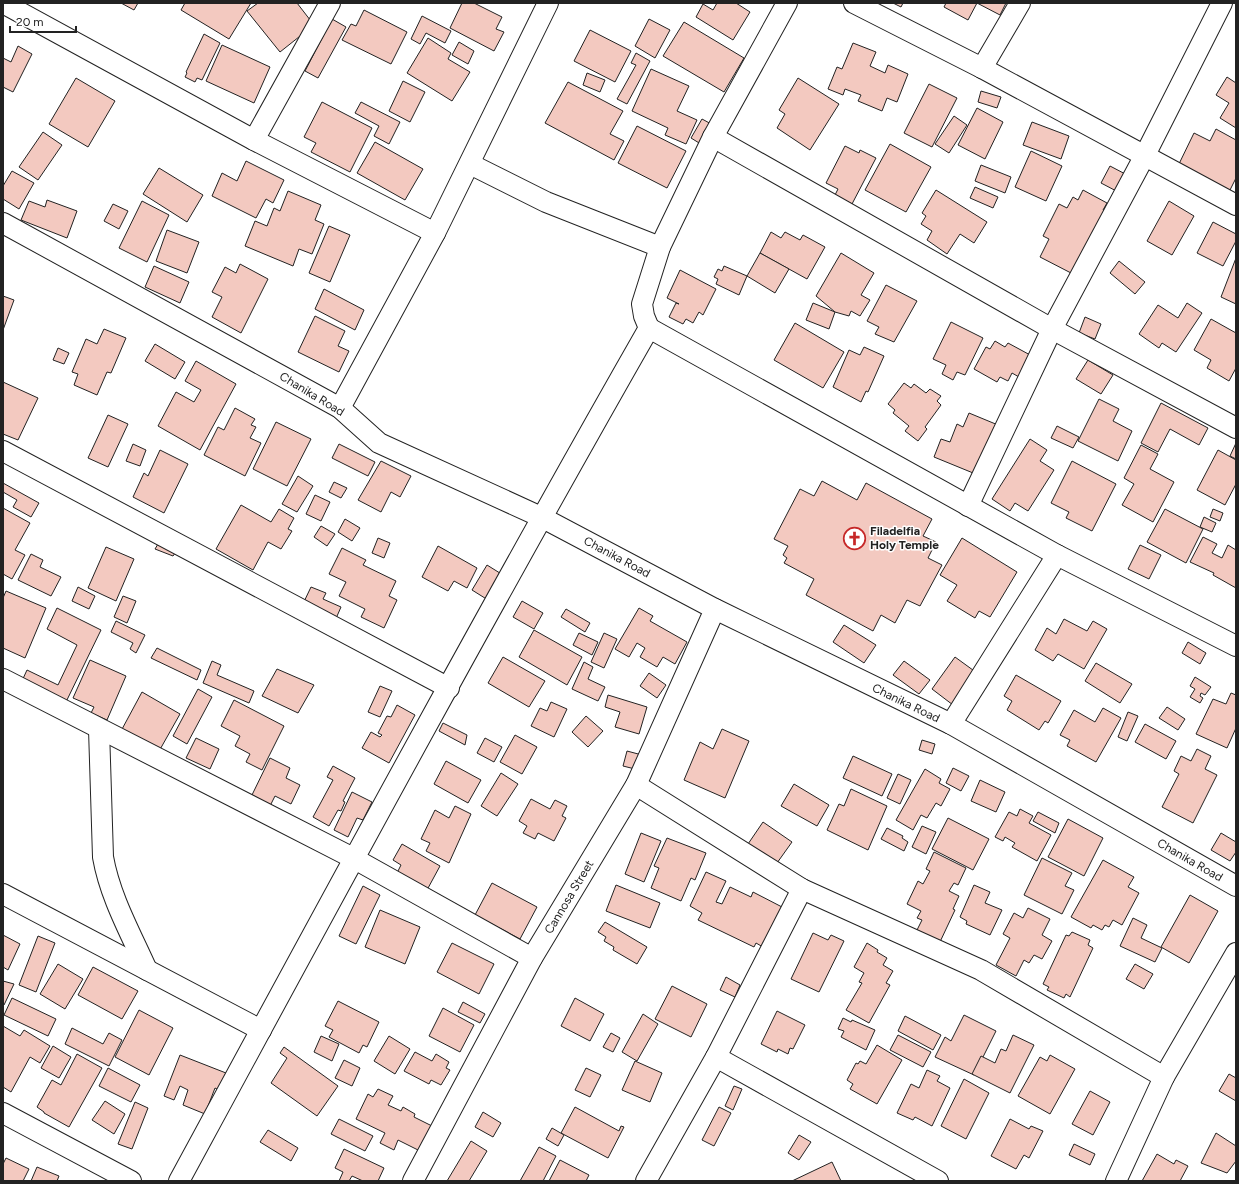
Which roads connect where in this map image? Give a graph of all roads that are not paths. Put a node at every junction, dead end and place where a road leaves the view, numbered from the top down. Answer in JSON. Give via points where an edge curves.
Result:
{"nodes":[{"id":1,"x":3,"y":3,"type":"edge"},
{"id":2,"x":330,"y":3,"type":"edge"},
{"id":3,"x":548,"y":3,"type":"edge"},
{"id":4,"x":788,"y":3,"type":"edge"},
{"id":5,"x":854,"y":3,"type":"edge"},
{"id":6,"x":1020,"y":3,"type":"edge"},
{"id":7,"x":1222,"y":3,"type":"edge"},
{"id":8,"x":982,"y":68,"type":"junction"},
{"id":9,"x":713,"y":137,"type":"junction"},
{"id":10,"x":254,"y":140,"type":"junction"},
{"id":11,"x":1144,"y":157,"type":"junction"},
{"id":12,"x":470,"y":164,"type":"junction"},
{"id":13,"x":1236,"y":205,"type":"edge"},
{"id":14,"x":3,"y":223,"type":"edge"},
{"id":15,"x":435,"y":233,"type":"junction"},
{"id":16,"x":660,"y":247,"type":"junction"},
{"id":17,"x":649,"y":328,"type":"junction"},
{"id":18,"x":1052,"y":329,"type":"junction"},
{"id":19,"x":340,"y":408,"type":"junction"},
{"id":20,"x":1236,"y":428,"type":"edge"},
{"id":21,"x":3,"y":451,"type":"edge"},
{"id":22,"x":968,"y":506,"type":"junction"},
{"id":23,"x":541,"y":517,"type":"junction"},
{"id":24,"x":1057,"y":555,"type":"junction"},
{"id":25,"x":715,"y":609,"type":"junction"},
{"id":26,"x":1236,"y":646,"type":"edge"},
{"id":27,"x":3,"y":679,"type":"edge"},
{"id":28,"x":449,"y":688,"type":"junction"},
{"id":29,"x":951,"y":724,"type":"junction"},
{"id":30,"x":99,"y":729,"type":"junction"},
{"id":31,"x":636,"y":785,"type":"junction"},
{"id":32,"x":353,"y":858,"type":"junction"},
{"id":33,"x":1236,"y":886,"type":"edge"},
{"id":34,"x":802,"y":890,"type":"junction"},
{"id":35,"x":3,"y":894,"type":"edge"},
{"id":36,"x":1236,"y":953,"type":"edge"},
{"id":37,"x":532,"y":958,"type":"junction"},
{"id":38,"x":147,"y":970,"type":"junction"},
{"id":39,"x":261,"y":1030,"type":"junction"},
{"id":40,"x":716,"y":1057,"type":"junction"},
{"id":41,"x":1164,"y":1077,"type":"junction"},
{"id":42,"x":3,"y":1114,"type":"edge"},
{"id":43,"x":131,"y":1181,"type":"edge"},
{"id":44,"x":179,"y":1181,"type":"edge"},
{"id":45,"x":413,"y":1181,"type":"edge"},
{"id":46,"x":646,"y":1181,"type":"edge"},
{"id":47,"x":938,"y":1181,"type":"edge"},
{"id":48,"x":1116,"y":1181,"type":"edge"}],
"edges":[{"from":1,"to":10,"type":"street"},
{"from":2,"to":10,"type":"street"},
{"from":3,"to":12,"type":"street"},
{"from":4,"to":9,"type":"street"},
{"from":5,"to":8,"type":"street"},
{"from":6,"to":8,"type":"street"},
{"from":7,"to":11,"type":"street"},
{"from":8,"to":11,"type":"street"},
{"from":9,"to":16,"type":"street"},
{"from":9,"to":18,"type":"street"},
{"from":10,"to":15,"type":"street"},
{"from":11,"to":13,"type":"street"},
{"from":11,"to":18,"type":"street"},
{"from":12,"to":15,"type":"street"},
{"from":12,"to":16,"type":"street","via":[[546,202]]},
{"from":14,"to":19,"type":"street","name":"Chanika Road"},
{"from":15,"to":19,"type":"street"},
{"from":16,"to":17,"type":"street","via":[[642,304]]},
{"from":17,"to":22,"type":"street"},
{"from":17,"to":23,"type":"street"},
{"from":18,"to":20,"type":"street"},
{"from":18,"to":22,"type":"street"},
{"from":19,"to":23,"type":"street","name":"Chanika Road","via":[[379,443]]},
{"from":21,"to":28,"type":"street"},
{"from":22,"to":24,"type":"street"},
{"from":23,"to":25,"type":"street","name":"Chanika Road"},
{"from":23,"to":28,"type":"street"},
{"from":24,"to":26,"type":"street"},
{"from":24,"to":29,"type":"street"},
{"from":25,"to":29,"type":"street","name":"Chanika Road"},
{"from":25,"to":31,"type":"street","name":"Cannosa Street"},
{"from":27,"to":30,"type":"street"},
{"from":28,"to":32,"type":"street"},
{"from":29,"to":33,"type":"street","name":"Chanika Road"},
{"from":30,"to":32,"type":"street"},
{"from":30,"to":38,"type":"street","via":[[103,857],[106,873]]},
{"from":31,"to":34,"type":"street"},
{"from":31,"to":37,"type":"street","name":"Cannosa Street"},
{"from":32,"to":37,"type":"street"},
{"from":32,"to":39,"type":"street"},
{"from":34,"to":40,"type":"street"},
{"from":34,"to":41,"type":"street","via":[[981,970]]},
{"from":35,"to":38,"type":"street"},
{"from":36,"to":41,"type":"street"},
{"from":37,"to":45,"type":"street","name":"Cannosa Street"},
{"from":38,"to":39,"type":"street"},
{"from":39,"to":44,"type":"street"},
{"from":40,"to":46,"type":"street"},
{"from":40,"to":47,"type":"street"},
{"from":41,"to":48,"type":"street"},
{"from":42,"to":43,"type":"street"}]}
